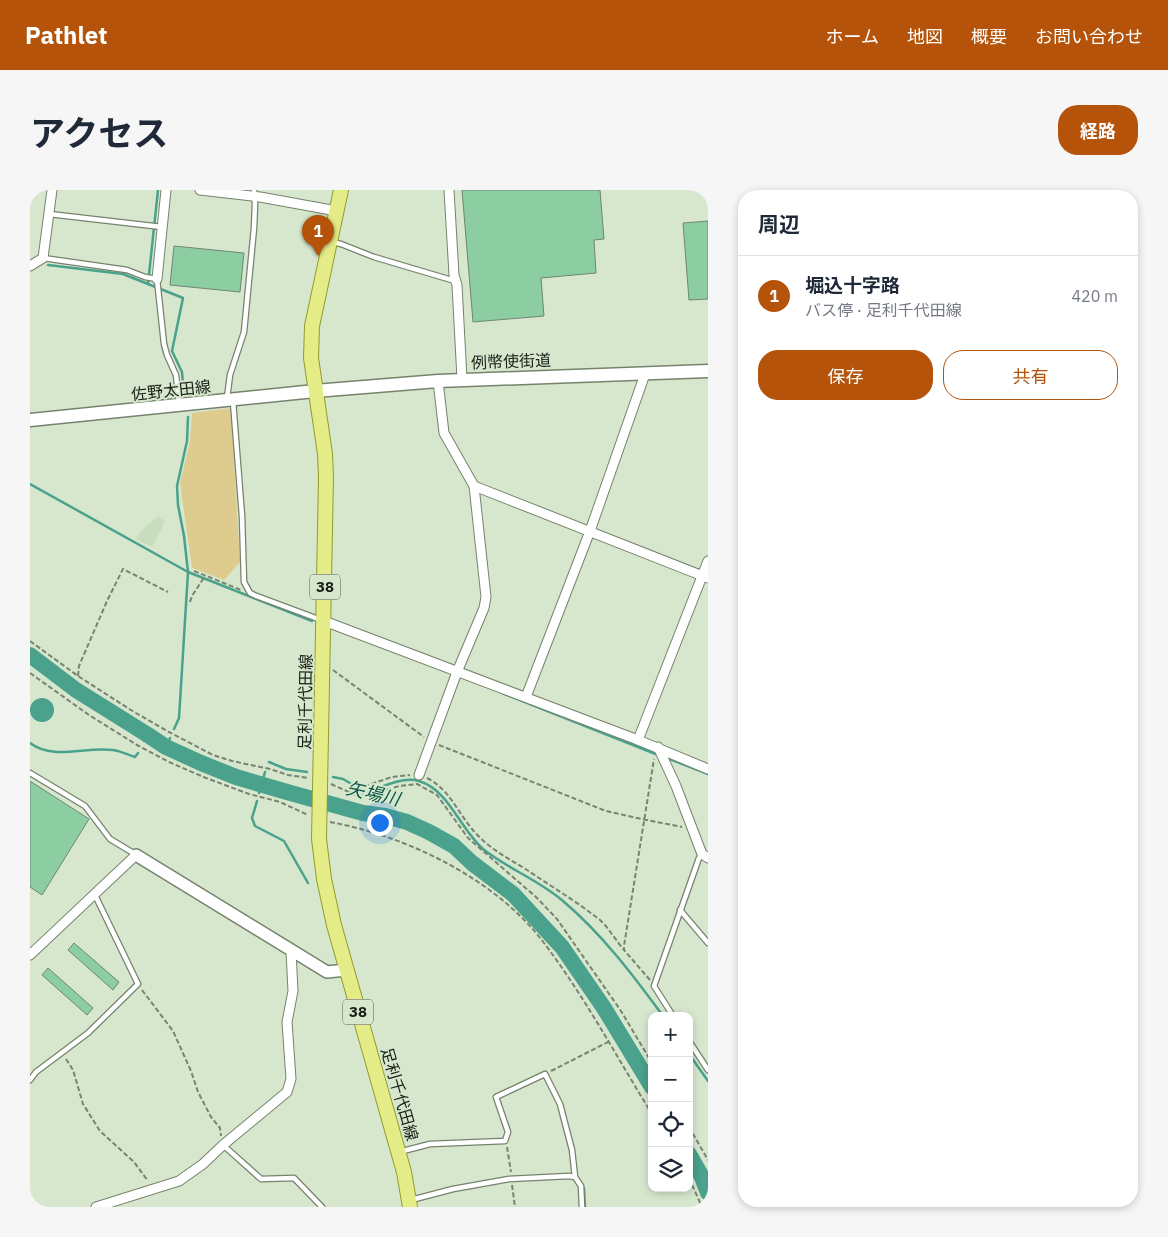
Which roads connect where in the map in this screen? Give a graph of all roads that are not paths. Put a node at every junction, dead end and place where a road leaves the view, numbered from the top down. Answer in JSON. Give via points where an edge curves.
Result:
{"nodes":[{"id":1,"x":52,"y":190,"type":"edge"},
{"id":2,"x":166,"y":190,"type":"edge"},
{"id":3,"x":200,"y":190,"type":"edge"},
{"id":4,"x":341,"y":190,"type":"edge"},
{"id":5,"x":448,"y":190,"type":"edge"},
{"id":6,"x":254,"y":193,"type":"edge"},
{"id":7,"x":337,"y":211,"type":"junction"},
{"id":8,"x":49,"y":214,"type":"junction"},
{"id":9,"x":162,"y":228,"type":"junction"},
{"id":10,"x":330,"y":242,"type":"junction"},
{"id":11,"x":43,"y":258,"type":"junction"},
{"id":12,"x":30,"y":266,"type":"edge"},
{"id":13,"x":157,"y":280,"type":"junction"},
{"id":14,"x":456,"y":281,"type":"junction"},
{"id":15,"x":708,"y":371,"type":"edge"},
{"id":16,"x":645,"y":374,"type":"junction"},
{"id":17,"x":462,"y":379,"type":"junction"},
{"id":18,"x":438,"y":381,"type":"junction"},
{"id":19,"x":315,"y":391,"type":"junction"},
{"id":20,"x":230,"y":400,"type":"junction"},
{"id":21,"x":179,"y":405,"type":"junction"},
{"id":22,"x":30,"y":420,"type":"edge"},
{"id":23,"x":474,"y":486,"type":"junction"},
{"id":24,"x":590,"y":531,"type":"junction"},
{"id":25,"x":708,"y":561,"type":"edge"},
{"id":26,"x":705,"y":577,"type":"edge"},
{"id":27,"x":324,"y":621,"type":"junction"},
{"id":28,"x":457,"y":672,"type":"junction"},
{"id":29,"x":526,"y":697,"type":"junction"},
{"id":30,"x":638,"y":740,"type":"junction"},
{"id":31,"x":658,"y":747,"type":"junction"},
{"id":32,"x":708,"y":769,"type":"edge"},
{"id":33,"x":30,"y":773,"type":"edge"},
{"id":34,"x":419,"y":775,"type":"road end"},
{"id":35,"x":136,"y":855,"type":"junction"},
{"id":36,"x":705,"y":856,"type":"edge"},
{"id":37,"x":95,"y":895,"type":"junction"},
{"id":38,"x":680,"y":910,"type":"junction"},
{"id":39,"x":708,"y":943,"type":"edge"},
{"id":40,"x":291,"y":951,"type":"junction"},
{"id":41,"x":30,"y":955,"type":"edge"},
{"id":42,"x":346,"y":970,"type":"junction"},
{"id":43,"x":670,"y":1012,"type":"edge"},
{"id":44,"x":693,"y":1047,"type":"edge"},
{"id":45,"x":708,"y":1070,"type":"edge"},
{"id":46,"x":30,"y":1080,"type":"edge"},
{"id":47,"x":223,"y":1145,"type":"junction"},
{"id":48,"x":398,"y":1152,"type":"junction"},
{"id":49,"x":575,"y":1177,"type":"junction"},
{"id":50,"x":410,"y":1204,"type":"edge"},
{"id":51,"x":96,"y":1207,"type":"edge"},
{"id":52,"x":322,"y":1207,"type":"edge"},
{"id":53,"x":582,"y":1207,"type":"edge"}],
"edges":[{"from":1,"to":8,"type":"street"},
{"from":2,"to":9,"type":"street"},
{"from":3,"to":6,"type":"street"},
{"from":4,"to":7,"type":"main road","name":"足利千代田線","number":"38"},
{"from":5,"to":14,"type":"street"},
{"from":6,"to":7,"type":"street"},
{"from":6,"to":20,"type":"lane","via":[[253,246],[244,332],[230,375]]},
{"from":7,"to":10,"type":"main road","name":"足利千代田線","number":"38"},
{"from":8,"to":9,"type":"lane"},
{"from":8,"to":11,"type":"street"},
{"from":9,"to":13,"type":"street"},
{"from":10,"to":14,"type":"lane"},
{"from":10,"to":19,"type":"main road","name":"足利千代田線","number":"38","via":[[312,326]]},
{"from":11,"to":12,"type":"street"},
{"from":11,"to":13,"type":"lane","via":[[127,270]]},
{"from":13,"to":21,"type":"lane","via":[[163,337],[176,375]]},
{"from":14,"to":17,"type":"street"},
{"from":15,"to":16,"type":"main road","name":"例幣使街道"},
{"from":16,"to":17,"type":"main road","name":"例幣使街道"},
{"from":16,"to":24,"type":"street"},
{"from":17,"to":18,"type":"main road","name":"例幣使街道"},
{"from":18,"to":19,"type":"main road","name":"例幣使街道"},
{"from":18,"to":23,"type":"street","via":[[444,433]]},
{"from":19,"to":20,"type":"main road","name":"佐野太田線"},
{"from":19,"to":27,"type":"main road","name":"足利千代田線","number":"38","via":[[326,477]]},
{"from":20,"to":21,"type":"main road","name":"佐野太田線"},
{"from":20,"to":27,"type":"lane","via":[[244,582],[250,593]]},
{"from":21,"to":22,"type":"main road","name":"佐野太田線"},
{"from":23,"to":24,"type":"street"},
{"from":23,"to":28,"type":"street","via":[[486,597]]},
{"from":24,"to":26,"type":"street"},
{"from":24,"to":29,"type":"street"},
{"from":25,"to":26,"type":"street"},
{"from":26,"to":30,"type":"street"},
{"from":27,"to":28,"type":"street"},
{"from":27,"to":42,"type":"main road","name":"足利千代田線","number":"38","via":[[319,839],[324,879]]},
{"from":28,"to":29,"type":"street"},
{"from":28,"to":34,"type":"street"},
{"from":29,"to":30,"type":"street"},
{"from":30,"to":31,"type":"street"},
{"from":31,"to":32,"type":"street"},
{"from":31,"to":36,"type":"street"},
{"from":33,"to":35,"type":"lane","via":[[85,806],[110,839]]},
{"from":35,"to":37,"type":"street"},
{"from":35,"to":40,"type":"street"},
{"from":36,"to":38,"type":"lane","via":[[699,858]]},
{"from":37,"to":41,"type":"street"},
{"from":37,"to":46,"type":"lane","via":[[138,984],[88,1033]]},
{"from":38,"to":39,"type":"lane"},
{"from":38,"to":43,"type":"lane","via":[[654,986]]},
{"from":40,"to":42,"type":"street","via":[[327,972]]},
{"from":40,"to":47,"type":"street","via":[[292,991],[287,1022],[291,1079],[287,1092]]},
{"from":42,"to":48,"type":"main road","name":"足利千代田線","number":"38"},
{"from":44,"to":45,"type":"lane"},
{"from":47,"to":51,"type":"street","via":[[179,1180]]},
{"from":47,"to":52,"type":"lane","via":[[261,1179],[294,1178]]},
{"from":48,"to":49,"type":"lane","via":[[430,1144],[505,1141],[508,1132],[496,1097],[545,1074],[560,1104]]},
{"from":48,"to":50,"type":"main road","name":"足利千代田線","number":"38"},
{"from":49,"to":50,"type":"lane","via":[[508,1179],[459,1187]]},
{"from":49,"to":53,"type":"lane","via":[[581,1186]]}]}
